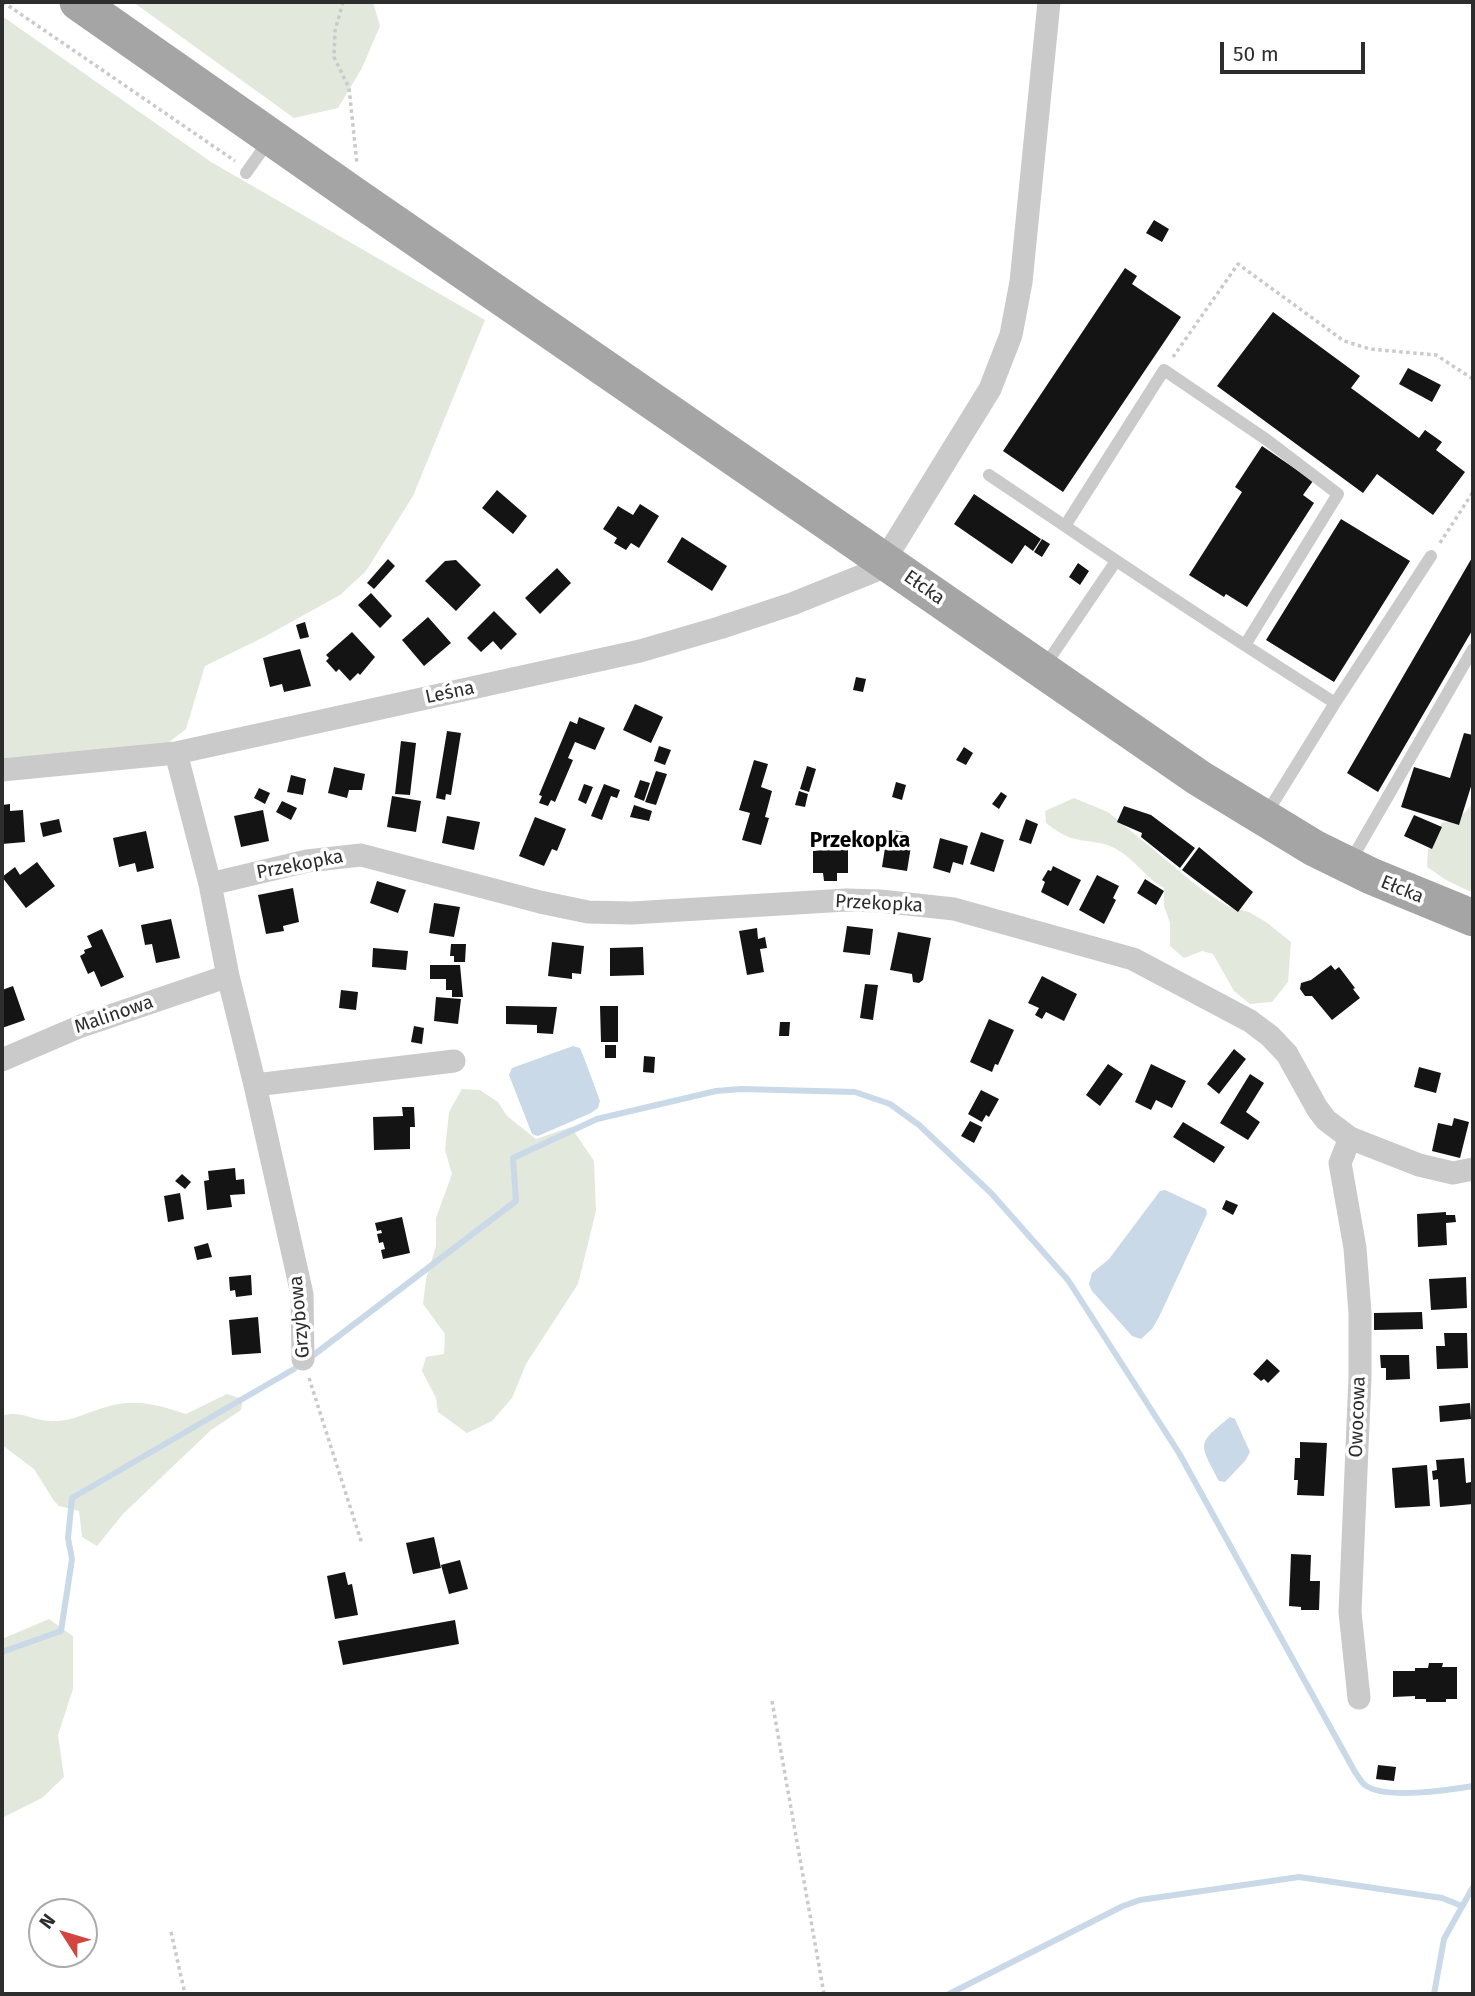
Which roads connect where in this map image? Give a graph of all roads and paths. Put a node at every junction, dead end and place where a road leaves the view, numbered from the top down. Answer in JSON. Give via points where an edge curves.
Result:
{"nodes":[{"id":1,"x":3,"y":2,"type":"edge"},
{"id":2,"x":78,"y":2,"type":"edge"},
{"id":3,"x":344,"y":2,"type":"edge"},
{"id":4,"x":1049,"y":2,"type":"edge"},
{"id":5,"x":271,"y":137,"type":"junction"},
{"id":6,"x":247,"y":172,"type":"joint"},
{"id":7,"x":355,"y":196,"type":"junction"},
{"id":8,"x":1164,"y":370,"type":"junction"},
{"id":9,"x":1473,"y":379,"type":"edge"},
{"id":10,"x":989,"y":475,"type":"dead end"},
{"id":11,"x":1473,"y":492,"type":"edge"},
{"id":12,"x":1065,"y":526,"type":"junction"},
{"id":13,"x":1431,"y":556,"type":"joint"},
{"id":14,"x":884,"y":561,"type":"junction"},
{"id":15,"x":1116,"y":561,"type":"junction"},
{"id":16,"x":1245,"y":645,"type":"junction"},
{"id":17,"x":1473,"y":649,"type":"edge"},
{"id":18,"x":1042,"y":670,"type":"junction"},
{"id":19,"x":1335,"y":703,"type":"junction"},
{"id":20,"x":176,"y":753,"type":"junction"},
{"id":21,"x":2,"y":770,"type":"edge"},
{"id":22,"x":1263,"y":819,"type":"junction"},
{"id":23,"x":1348,"y":866,"type":"junction"},
{"id":24,"x":210,"y":884,"type":"junction"},
{"id":25,"x":1473,"y":918,"type":"edge"},
{"id":26,"x":228,"y":976,"type":"junction"},
{"id":27,"x":2,"y":1060,"type":"edge"},
{"id":28,"x":454,"y":1060,"type":"dead end"},
{"id":29,"x":255,"y":1085,"type":"junction"},
{"id":30,"x":1350,"y":1138,"type":"junction"},
{"id":31,"x":1473,"y":1169,"type":"edge"},
{"id":32,"x":303,"y":1359,"type":"joint"},
{"id":33,"x":362,"y":1544,"type":"dead end"},
{"id":34,"x":1359,"y":1698,"type":"dead end"},
{"id":35,"x":772,"y":1701,"type":"dead end"},
{"id":36,"x":171,"y":1932,"type":"dead end"},
{"id":37,"x":185,"y":1994,"type":"edge"},
{"id":38,"x":824,"y":1994,"type":"edge"}],
"edges":[{"from":1,"to":6,"type":"path"},
{"from":2,"to":5,"type":"main road"},
{"from":3,"to":7,"type":"path","via":[[335,31],[334,57],[349,88],[354,120],[360,184]]},
{"from":4,"to":14,"type":"street","name":"Ełcka","via":[[1021,282],[1010,335],[990,389]]},
{"from":5,"to":6,"type":"lane"},
{"from":5,"to":7,"type":"main road"},
{"from":7,"to":14,"type":"main road"},
{"from":8,"to":9,"type":"path","via":[[1238,264],[1344,341],[1370,349],[1436,355]]},
{"from":8,"to":12,"type":"lane"},
{"from":8,"to":16,"type":"lane","via":[[1338,494]]},
{"from":10,"to":12,"type":"lane"},
{"from":11,"to":13,"type":"path"},
{"from":12,"to":15,"type":"lane"},
{"from":13,"to":19,"type":"lane"},
{"from":14,"to":18,"type":"main road","name":"Ełcka"},
{"from":14,"to":20,"type":"street","name":"Leśna","via":[[874,571],[792,604],[640,651]]},
{"from":15,"to":16,"type":"lane"},
{"from":15,"to":18,"type":"lane"},
{"from":16,"to":19,"type":"lane"},
{"from":17,"to":23,"type":"lane"},
{"from":18,"to":22,"type":"main road","name":"Ełcka"},
{"from":19,"to":22,"type":"lane"},
{"from":20,"to":21,"type":"street","name":"Leśna"},
{"from":20,"to":24,"type":"street","name":"Grzybowa"},
{"from":22,"to":23,"type":"main road","name":"Ełcka"},
{"from":23,"to":25,"type":"main road","name":"Ełcka"},
{"from":24,"to":26,"type":"street","name":"Grzybowa"},
{"from":24,"to":30,"type":"street","name":"Przekopka","via":[[307,861],[361,855],[588,912],[846,900],[954,909],[1133,959],[1250,1021],[1287,1054],[1326,1120]]},
{"from":26,"to":27,"type":"street","name":"Malinowa","via":[[81,1026]]},
{"from":26,"to":29,"type":"street","name":"Grzybowa"},
{"from":28,"to":29,"type":"street"},
{"from":29,"to":32,"type":"street","name":"Grzybowa","via":[[302,1294]]},
{"from":30,"to":31,"type":"street","name":"Przekopka","via":[[1419,1165],[1453,1173]]},
{"from":30,"to":34,"type":"street","name":"Owocowa","via":[[1340,1163],[1355,1248],[1360,1313],[1350,1612]]},
{"from":32,"to":33,"type":"path","name":"Grzybowa"},
{"from":35,"to":38,"type":"path"},
{"from":36,"to":37,"type":"path"}]}
